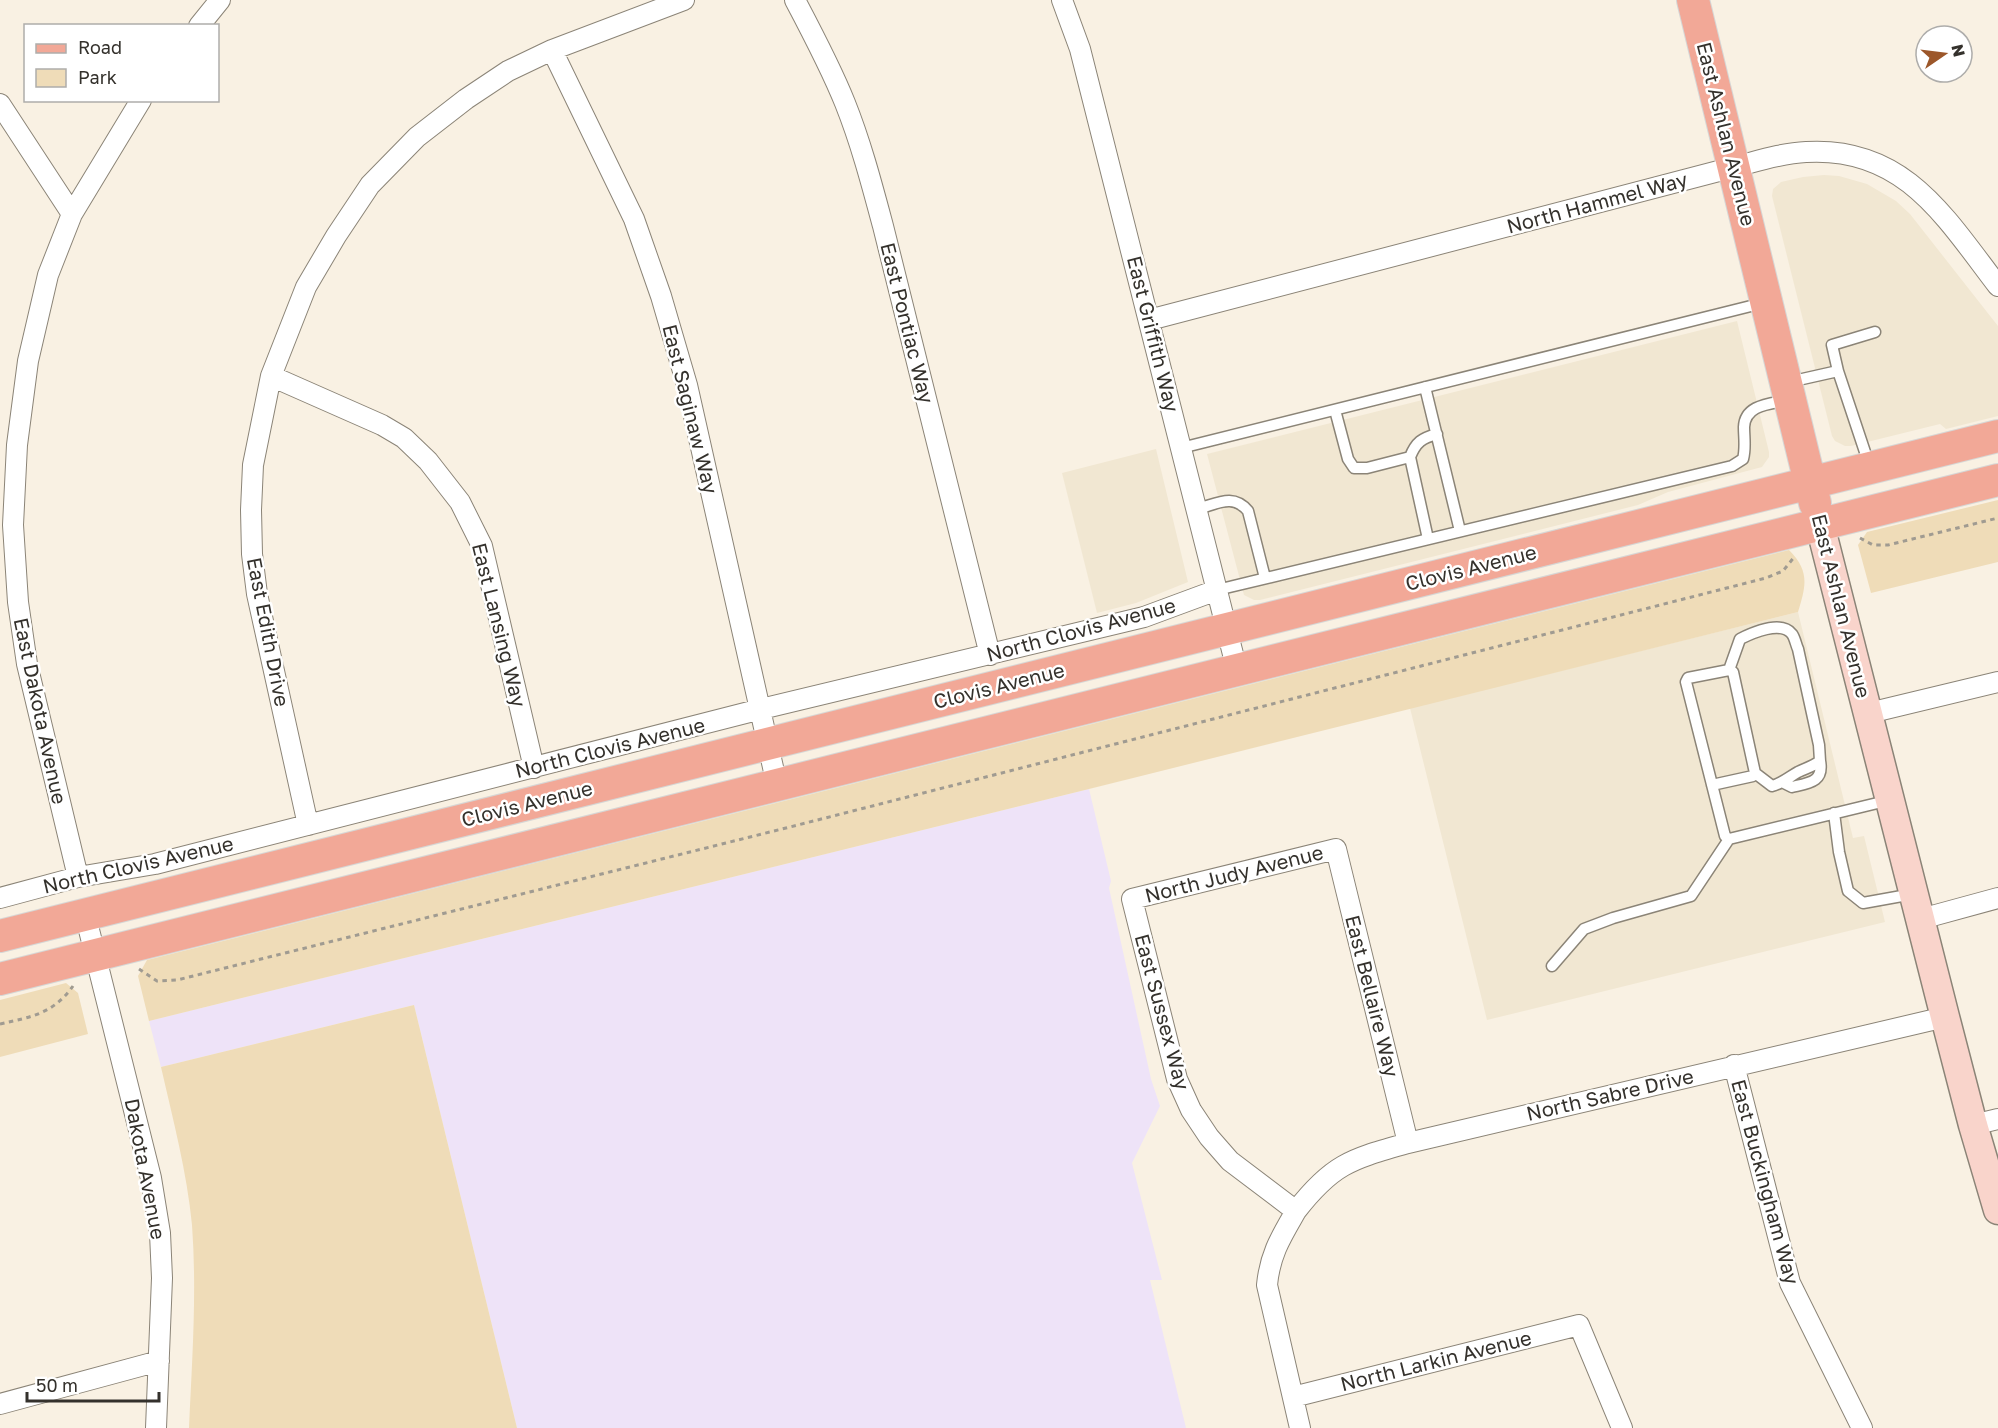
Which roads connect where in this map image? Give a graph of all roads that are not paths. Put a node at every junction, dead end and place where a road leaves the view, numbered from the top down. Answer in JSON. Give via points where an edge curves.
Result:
{"nodes":[{"id":1,"x":220,"y":0,"type":"edge"},
{"id":2,"x":684,"y":0,"type":"edge"},
{"id":3,"x":795,"y":0,"type":"edge"},
{"id":4,"x":1062,"y":0,"type":"edge"},
{"id":5,"x":1693,"y":0,"type":"edge"},
{"id":6,"x":201,"y":24,"type":"edge"},
{"id":7,"x":552,"y":50,"type":"junction"},
{"id":8,"x":140,"y":102,"type":"edge"},
{"id":9,"x":0,"y":104,"type":"edge"},
{"id":10,"x":1734,"y":167,"type":"junction"},
{"id":11,"x":72,"y":214,"type":"junction"},
{"id":12,"x":1998,"y":286,"type":"edge"},
{"id":13,"x":1767,"y":302,"type":"junction"},
{"id":14,"x":1149,"y":320,"type":"junction"},
{"id":15,"x":1875,"y":332,"type":"dead end"},
{"id":16,"x":1838,"y":370,"type":"junction"},
{"id":17,"x":271,"y":376,"type":"junction"},
{"id":18,"x":1425,"y":387,"type":"junction"},
{"id":19,"x":1788,"y":391,"type":"junction"},
{"id":20,"x":1335,"y":410,"type":"junction"},
{"id":21,"x":1437,"y":434,"type":"junction"},
{"id":22,"x":1998,"y":436,"type":"edge"},
{"id":23,"x":1181,"y":448,"type":"junction"},
{"id":24,"x":1410,"y":457,"type":"junction"},
{"id":25,"x":1870,"y":468,"type":"junction"},
{"id":26,"x":1998,"y":480,"type":"edge"},
{"id":27,"x":1810,"y":483,"type":"junction"},
{"id":28,"x":1197,"y":509,"type":"junction"},
{"id":29,"x":1460,"y":531,"type":"junction"},
{"id":30,"x":1823,"y":535,"type":"junction"},
{"id":31,"x":1428,"y":539,"type":"junction"},
{"id":32,"x":1265,"y":578,"type":"junction"},
{"id":33,"x":1217,"y":590,"type":"junction"},
{"id":34,"x":1227,"y":630,"type":"junction"},
{"id":35,"x":990,"y":655,"type":"junction"},
{"id":36,"x":1237,"y":670,"type":"junction"},
{"id":37,"x":1729,"y":670,"type":"junction"},
{"id":38,"x":1998,"y":682,"type":"edge"},
{"id":39,"x":761,"y":709,"type":"junction"},
{"id":40,"x":1869,"y":713,"type":"junction"},
{"id":41,"x":768,"y":743,"type":"junction"},
{"id":42,"x":534,"y":768,"type":"junction"},
{"id":43,"x":1755,"y":773,"type":"junction"},
{"id":44,"x":777,"y":785,"type":"junction"},
{"id":45,"x":1712,"y":785,"type":"junction"},
{"id":46,"x":1891,"y":800,"type":"junction"},
{"id":47,"x":1834,"y":813,"type":"junction"},
{"id":48,"x":308,"y":825,"type":"junction"},
{"id":49,"x":1728,"y":839,"type":"junction"},
{"id":50,"x":1336,"y":849,"type":"joint"},
{"id":51,"x":78,"y":877,"type":"junction"},
{"id":52,"x":0,"y":898,"type":"edge"},
{"id":53,"x":1998,"y":898,"type":"edge"},
{"id":54,"x":1132,"y":899,"type":"joint"},
{"id":55,"x":1918,"y":907,"type":"junction"},
{"id":56,"x":85,"y":914,"type":"junction"},
{"id":57,"x":0,"y":936,"type":"edge"},
{"id":58,"x":98,"y":966,"type":"junction"},
{"id":59,"x":1552,"y":966,"type":"dead end"},
{"id":60,"x":0,"y":979,"type":"edge"},
{"id":61,"x":1945,"y":1017,"type":"junction"},
{"id":62,"x":1734,"y":1065,"type":"junction"},
{"id":63,"x":1985,"y":1122,"type":"edge"},
{"id":64,"x":1408,"y":1143,"type":"junction"},
{"id":65,"x":1998,"y":1210,"type":"edge"},
{"id":66,"x":1296,"y":1211,"type":"junction"},
{"id":67,"x":159,"y":1361,"type":"junction"},
{"id":68,"x":1293,"y":1397,"type":"junction"},
{"id":69,"x":0,"y":1404,"type":"edge"},
{"id":70,"x":156,"y":1428,"type":"edge"},
{"id":71,"x":1300,"y":1428,"type":"edge"},
{"id":72,"x":1622,"y":1428,"type":"edge"},
{"id":73,"x":1862,"y":1428,"type":"edge"}],
"edges":[{"from":1,"to":6,"type":"street"},
{"from":2,"to":7,"type":"street","name":"East Edith Drive"},
{"from":3,"to":35,"type":"street","name":"East Pontiac Way","via":[[846,105],[866,162]]},
{"from":4,"to":14,"type":"street","name":"East Griffith Way","via":[[1080,49]]},
{"from":5,"to":10,"type":"main road","name":"East Ashlan Avenue"},
{"from":7,"to":17,"type":"street","name":"East Edith Drive","via":[[508,71],[466,99],[417,137],[370,185],[306,287]]},
{"from":7,"to":39,"type":"street","name":"East Saginaw Way","via":[[634,219],[661,296],[687,385]]},
{"from":8,"to":11,"type":"street","name":"East Dakota Avenue"},
{"from":9,"to":11,"type":"street"},
{"from":10,"to":12,"type":"street","name":"North Hammel Way","via":[[1806,152],[1846,153],[1877,162],[1906,179],[1942,213]]},
{"from":10,"to":13,"type":"main road","name":"East Ashlan Avenue"},
{"from":10,"to":14,"type":"street","name":"North Hammel Way"},
{"from":11,"to":51,"type":"street","name":"East Dakota Avenue","via":[[48,275],[28,361],[17,445],[14,525],[18,602],[27,664]]},
{"from":13,"to":18,"type":"lane"},
{"from":13,"to":19,"type":"main road","name":"East Ashlan Avenue"},
{"from":14,"to":23,"type":"street","name":"East Griffith Way"},
{"from":15,"to":16,"type":"lane","via":[[1832,345]]},
{"from":16,"to":19,"type":"lane"},
{"from":16,"to":25,"type":"lane"},
{"from":17,"to":42,"type":"street","name":"East Lansing Way","via":[[404,438],[460,502],[482,546]]},
{"from":17,"to":48,"type":"street","name":"East Edith Drive","via":[[253,465],[252,554],[257,594]]},
{"from":18,"to":20,"type":"lane"},
{"from":18,"to":21,"type":"lane"},
{"from":19,"to":27,"type":"main road","name":"East Ashlan Avenue"},
{"from":19,"to":29,"type":"lane","via":[[1747,414],[1743,459],[1732,466]]},
{"from":20,"to":23,"type":"lane"},
{"from":20,"to":24,"type":"lane","via":[[1354,468]]},
{"from":21,"to":24,"type":"lane","via":[[1415,444]]},
{"from":21,"to":29,"type":"lane"},
{"from":22,"to":25,"type":"main road","name":"Clovis Avenue"},
{"from":23,"to":28,"type":"street","name":"East Griffith Way"},
{"from":24,"to":31,"type":"lane"},
{"from":25,"to":27,"type":"main road","name":"Clovis Avenue"},
{"from":26,"to":30,"type":"main road"},
{"from":27,"to":30,"type":"main road","name":"East Ashlan Avenue"},
{"from":27,"to":34,"type":"main road","name":"Clovis Avenue"},
{"from":28,"to":32,"type":"lane","via":[[1231,500],[1241,502],[1248,511]]},
{"from":28,"to":33,"type":"street","name":"East Griffith Way"},
{"from":29,"to":31,"type":"lane"},
{"from":30,"to":36,"type":"main road"},
{"from":30,"to":40,"type":"main road","name":"East Ashlan Avenue"},
{"from":31,"to":32,"type":"lane"},
{"from":32,"to":33,"type":"lane"},
{"from":33,"to":34,"type":"street","name":"East Griffith Way"},
{"from":33,"to":35,"type":"street","name":"North Clovis Avenue","via":[[1144,617]]},
{"from":34,"to":36,"type":"street","name":"East Griffith Way"},
{"from":34,"to":41,"type":"main road","name":"Clovis Avenue"},
{"from":35,"to":39,"type":"street","name":"North Clovis Avenue"},
{"from":36,"to":44,"type":"main road"},
{"from":37,"to":43,"type":"lane","via":[[1733,672]]},
{"from":37,"to":43,"type":"lane","via":[[1740,639],[1769,629],[1783,628],[1792,634],[1820,761],[1772,786]]},
{"from":37,"to":45,"type":"lane","via":[[1688,678],[1686,682]]},
{"from":38,"to":40,"type":"street"},
{"from":39,"to":41,"type":"street","name":"East Saginaw Way"},
{"from":39,"to":42,"type":"street","name":"North Clovis Avenue"},
{"from":40,"to":46,"type":"main road","name":"East Ashlan Avenue"},
{"from":41,"to":44,"type":"street","name":"East Saginaw Way"},
{"from":41,"to":56,"type":"main road","name":"Clovis Avenue"},
{"from":42,"to":48,"type":"street","name":"North Clovis Avenue"},
{"from":43,"to":45,"type":"lane"},
{"from":44,"to":58,"type":"main road"},
{"from":45,"to":49,"type":"lane"},
{"from":46,"to":47,"type":"lane"},
{"from":46,"to":55,"type":"main road","name":"East Ashlan Avenue"},
{"from":47,"to":49,"type":"lane"},
{"from":47,"to":55,"type":"lane","via":[[1848,891],[1863,903]]},
{"from":48,"to":51,"type":"street","name":"North Clovis Avenue","via":[[154,864]]},
{"from":49,"to":59,"type":"lane","via":[[1691,896],[1584,929]]},
{"from":50,"to":54,"type":"street","name":"North Judy Avenue"},
{"from":50,"to":64,"type":"street","name":"East Bellaire Way"},
{"from":51,"to":52,"type":"street","name":"North Clovis Avenue"},
{"from":53,"to":55,"type":"street"},
{"from":54,"to":66,"type":"street","name":"East Sussex Way","via":[[1177,1079],[1191,1110],[1230,1161]]},
{"from":55,"to":61,"type":"main road","name":"East Ashlan Avenue"},
{"from":56,"to":57,"type":"main road","name":"Clovis Avenue"},
{"from":56,"to":58,"type":"street","name":"Dakota Avenue"},
{"from":58,"to":60,"type":"main road"},
{"from":58,"to":67,"type":"street","name":"Dakota Avenue","via":[[151,1178],[160,1233]]},
{"from":61,"to":62,"type":"street","name":"North Sabre Drive"},
{"from":61,"to":63,"type":"main road","name":"East Ashlan Avenue"},
{"from":62,"to":64,"type":"street","name":"North Sabre Drive"},
{"from":62,"to":73,"type":"street","name":"East Buckingham Way","via":[[1790,1283]]},
{"from":63,"to":65,"type":"main road","name":"East Ashlan Avenue"},
{"from":64,"to":66,"type":"street","name":"North Sabre Drive","via":[[1357,1158],[1336,1169],[1314,1187]]},
{"from":66,"to":68,"type":"street","via":[[1276,1244],[1267,1285]]},
{"from":67,"to":69,"type":"street"},
{"from":67,"to":70,"type":"street","name":"Dakota Avenue"},
{"from":68,"to":71,"type":"street"},
{"from":68,"to":72,"type":"street","name":"North Larkin Avenue","via":[[1579,1325]]}]}
